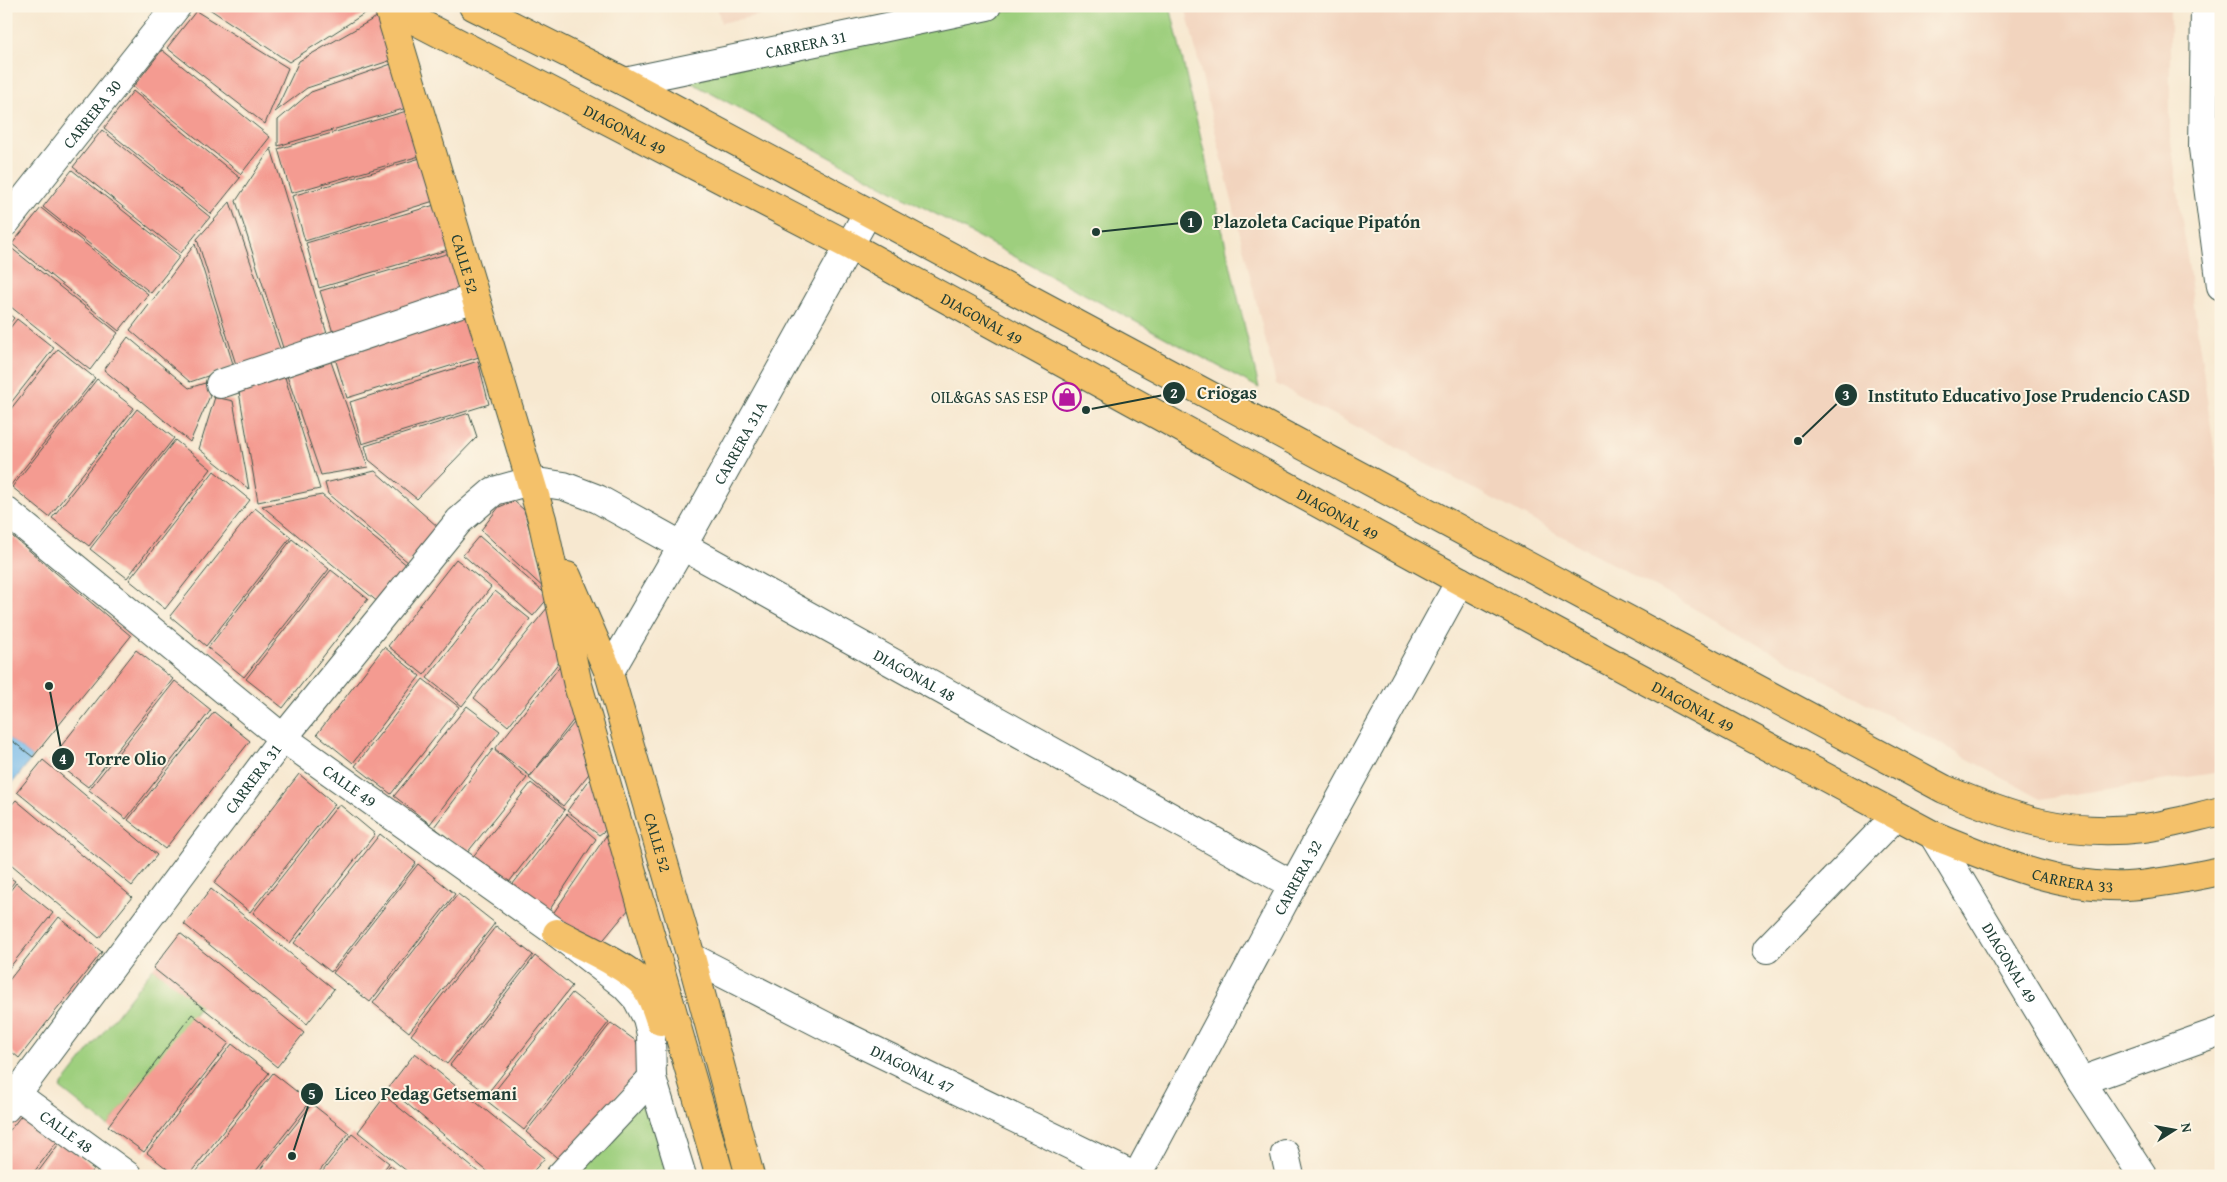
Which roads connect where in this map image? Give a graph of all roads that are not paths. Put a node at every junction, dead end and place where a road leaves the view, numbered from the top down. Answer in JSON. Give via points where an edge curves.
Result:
{"nodes":[{"id":1,"x":178,"y":6,"type":"edge"},
{"id":2,"x":388,"y":6,"type":"edge"},
{"id":3,"x":472,"y":6,"type":"edge"},
{"id":4,"x":987,"y":6,"type":"edge"},
{"id":5,"x":2205,"y":6,"type":"edge"},
{"id":6,"x":625,"y":82,"type":"junction"},
{"id":7,"x":2212,"y":146,"type":"edge"},
{"id":8,"x":868,"y":212,"type":"junction"},
{"id":9,"x":6,"y":222,"type":"edge"},
{"id":10,"x":850,"y":246,"type":"junction"},
{"id":11,"x":2221,"y":286,"type":"edge"},
{"id":12,"x":475,"y":298,"type":"junction"},
{"id":13,"x":220,"y":384,"type":"dead end"},
{"id":14,"x":530,"y":481,"type":"junction"},
{"id":15,"x":6,"y":511,"type":"edge"},
{"id":16,"x":542,"y":519,"type":"junction"},
{"id":17,"x":683,"y":546,"type":"junction"},
{"id":18,"x":1460,"y":581,"type":"junction"},
{"id":19,"x":609,"y":673,"type":"junction"},
{"id":20,"x":283,"y":738,"type":"junction"},
{"id":21,"x":2221,"y":811,"type":"edge"},
{"id":22,"x":1896,"y":816,"type":"junction"},
{"id":23,"x":1933,"y":835,"type":"junction"},
{"id":24,"x":2221,"y":871,"type":"edge"},
{"id":25,"x":1293,"y":885,"type":"junction"},
{"id":26,"x":557,"y":933,"type":"junction"},
{"id":27,"x":1767,"y":950,"type":"dead end"},
{"id":28,"x":691,"y":957,"type":"junction"},
{"id":29,"x":2221,"y":1031,"type":"edge"},
{"id":30,"x":652,"y":1078,"type":"junction"},
{"id":31,"x":2081,"y":1082,"type":"junction"},
{"id":32,"x":10,"y":1097,"type":"edge"},
{"id":33,"x":128,"y":1176,"type":"edge"},
{"id":34,"x":560,"y":1176,"type":"edge"},
{"id":35,"x":682,"y":1176,"type":"edge"},
{"id":36,"x":719,"y":1176,"type":"edge"},
{"id":37,"x":750,"y":1176,"type":"edge"},
{"id":38,"x":1136,"y":1176,"type":"edge"},
{"id":39,"x":2143,"y":1176,"type":"edge"}],
"edges":[{"from":1,"to":9,"type":"street","name":"CARRERA 30"},
{"from":2,"to":10,"type":"main road","name":"DIAGONAL 49"},
{"from":2,"to":12,"type":"main road","name":"CALLE 52"},
{"from":3,"to":6,"type":"main road"},
{"from":4,"to":6,"type":"street","name":"CARRERA 31"},
{"from":5,"to":7,"type":"street"},
{"from":6,"to":8,"type":"main road"},
{"from":7,"to":11,"type":"street"},
{"from":8,"to":10,"type":"street","name":"CARRERA 31A"},
{"from":8,"to":21,"type":"main road","via":[[1935,785],[1998,812],[2076,830],[2145,828]]},
{"from":10,"to":17,"type":"street","name":"CARRERA 31A"},
{"from":10,"to":18,"type":"main road","name":"DIAGONAL 49"},
{"from":12,"to":13,"type":"street"},
{"from":12,"to":14,"type":"main road","name":"CALLE 52"},
{"from":14,"to":16,"type":"main road","name":"CALLE 52"},
{"from":14,"to":17,"type":"street","name":"DIAGONAL 48","via":[[564,486],[598,499]]},
{"from":14,"to":20,"type":"street","name":"CARRERA 31","via":[[494,491],[459,521]]},
{"from":15,"to":20,"type":"street","name":"CALLE 49"},
{"from":16,"to":19,"type":"main road","name":"CALLE 52"},
{"from":16,"to":36,"type":"main road","name":"CALLE 52","via":[[578,685]]},
{"from":17,"to":19,"type":"street","name":"CARRERA 31A"},
{"from":17,"to":25,"type":"street","name":"DIAGONAL 48"},
{"from":18,"to":22,"type":"main road","name":"DIAGONAL 49"},
{"from":18,"to":25,"type":"street","name":"CARRERA 32"},
{"from":19,"to":28,"type":"main road","name":"CALLE 52"},
{"from":20,"to":26,"type":"street","name":"CALLE 49"},
{"from":20,"to":32,"type":"street","name":"CARRERA 31"},
{"from":22,"to":23,"type":"main road","name":"DIAGONAL 49"},
{"from":22,"to":27,"type":"street"},
{"from":23,"to":24,"type":"main road","name":"CARRERA 33","via":[[2012,867],[2084,884],[2154,884]]},
{"from":23,"to":31,"type":"street","name":"DIAGONAL 49"},
{"from":25,"to":38,"type":"street","name":"CARRERA 32"},
{"from":26,"to":30,"type":"street","name":"CALLE 49","via":[[637,999],[651,1034]]},
{"from":26,"to":36,"type":"main road","via":[[634,975],[644,985],[653,1001],[692,1122]]},
{"from":28,"to":37,"type":"main road","name":"CALLE 52"},
{"from":28,"to":38,"type":"street","name":"DIAGONAL 47","via":[[841,1034]]},
{"from":29,"to":31,"type":"street"},
{"from":30,"to":34,"type":"street"},
{"from":30,"to":35,"type":"street","name":"CALLE 49"},
{"from":31,"to":39,"type":"street","name":"DIAGONAL 49"},
{"from":32,"to":33,"type":"street","name":"CALLE 48"}]}
